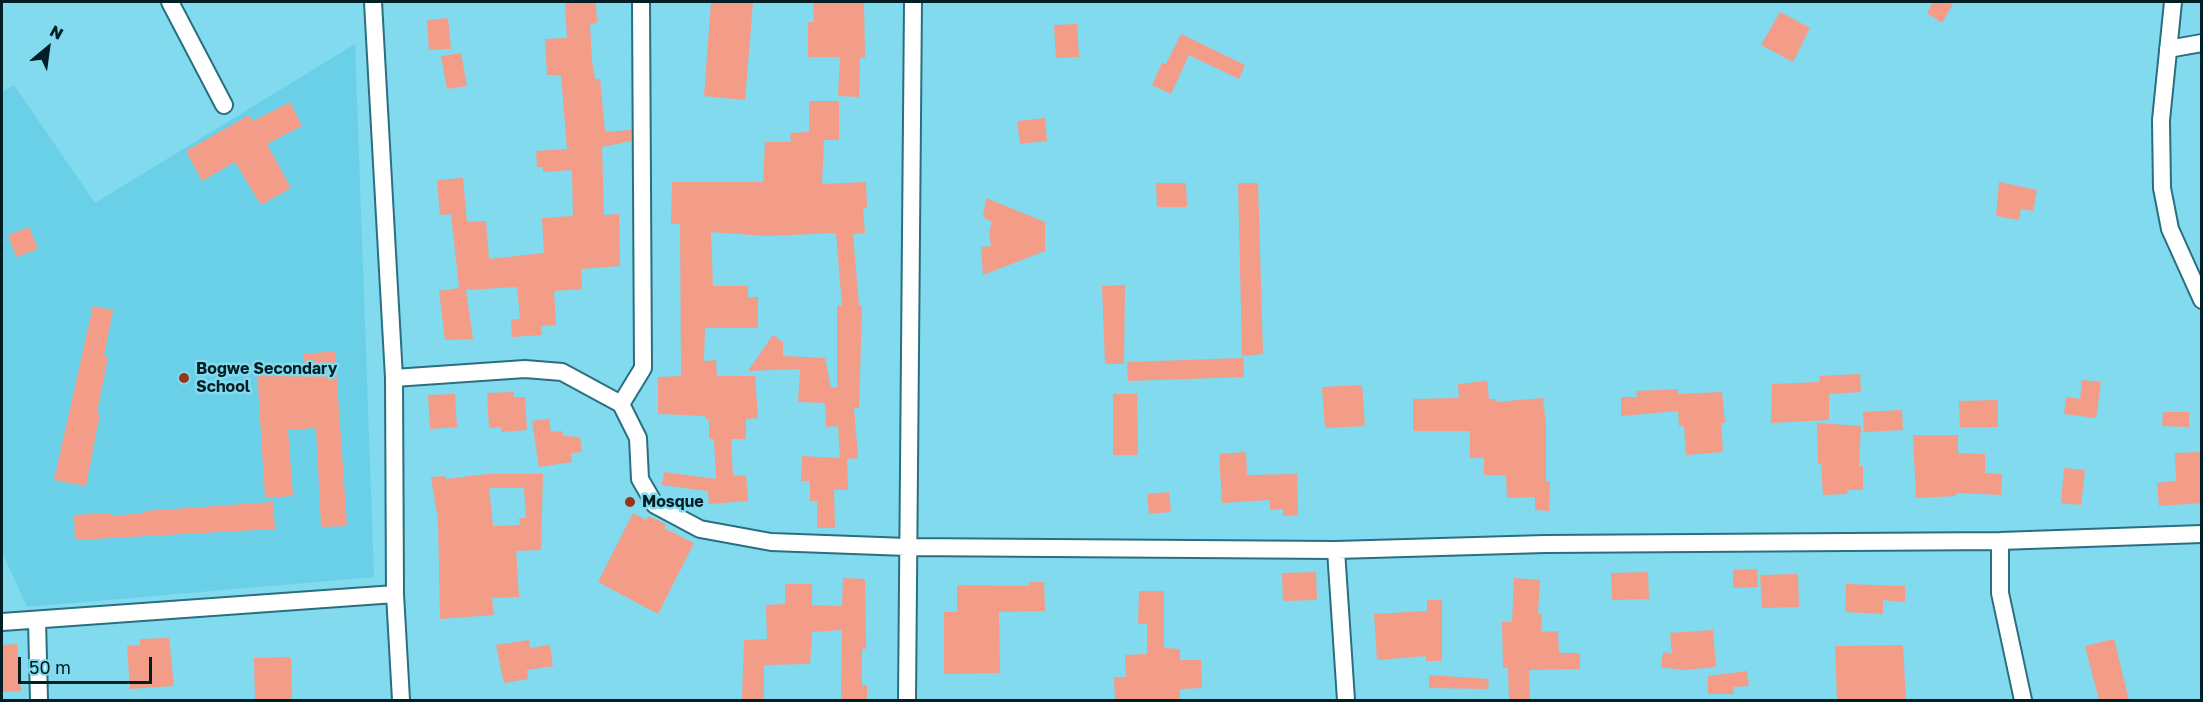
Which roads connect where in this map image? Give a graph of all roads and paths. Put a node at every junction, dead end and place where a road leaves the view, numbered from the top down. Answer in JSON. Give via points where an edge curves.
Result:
{"nodes":[{"id":1,"x":170,"y":2,"type":"edge"},
{"id":2,"x":373,"y":2,"type":"edge"},
{"id":3,"x":641,"y":2,"type":"edge"},
{"id":4,"x":913,"y":2,"type":"edge"},
{"id":5,"x":2173,"y":2,"type":"edge"},
{"id":6,"x":2202,"y":43,"type":"edge"},
{"id":7,"x":2168,"y":49,"type":"junction"},
{"id":8,"x":224,"y":105,"type":"dead end"},
{"id":9,"x":2200,"y":294,"type":"edge"},
{"id":10,"x":394,"y":378,"type":"junction"},
{"id":11,"x":621,"y":404,"type":"junction"},
{"id":12,"x":2202,"y":534,"type":"edge"},
{"id":13,"x":2000,"y":541,"type":"junction"},
{"id":14,"x":907,"y":547,"type":"junction"},
{"id":15,"x":1336,"y":550,"type":"junction"},
{"id":16,"x":395,"y":594,"type":"junction"},
{"id":17,"x":37,"y":620,"type":"junction"},
{"id":18,"x":2,"y":622,"type":"edge"},
{"id":19,"x":39,"y":700,"type":"edge"},
{"id":20,"x":400,"y":700,"type":"edge"},
{"id":21,"x":907,"y":700,"type":"edge"},
{"id":22,"x":1346,"y":700,"type":"edge"},
{"id":23,"x":2023,"y":700,"type":"edge"}],
"edges":[{"from":1,"to":8,"type":"street"},
{"from":2,"to":10,"type":"street"},
{"from":3,"to":11,"type":"street","via":[[643,368]]},
{"from":4,"to":14,"type":"street"},
{"from":5,"to":7,"type":"street"},
{"from":6,"to":7,"type":"street"},
{"from":7,"to":9,"type":"street","via":[[2161,120],[2162,188],[2170,229]]},
{"from":10,"to":11,"type":"street","via":[[525,369],[562,372]]},
{"from":10,"to":16,"type":"street"},
{"from":11,"to":14,"type":"street","via":[[639,438],[640,479],[655,505],[700,529],[771,542]]},
{"from":12,"to":13,"type":"street"},
{"from":13,"to":15,"type":"street","via":[[1545,544]]},
{"from":13,"to":23,"type":"street","via":[[2000,593]]},
{"from":14,"to":15,"type":"street"},
{"from":14,"to":21,"type":"street"},
{"from":15,"to":22,"type":"street"},
{"from":16,"to":17,"type":"street"},
{"from":16,"to":20,"type":"street"},
{"from":17,"to":18,"type":"street"},
{"from":17,"to":19,"type":"street"}]}
